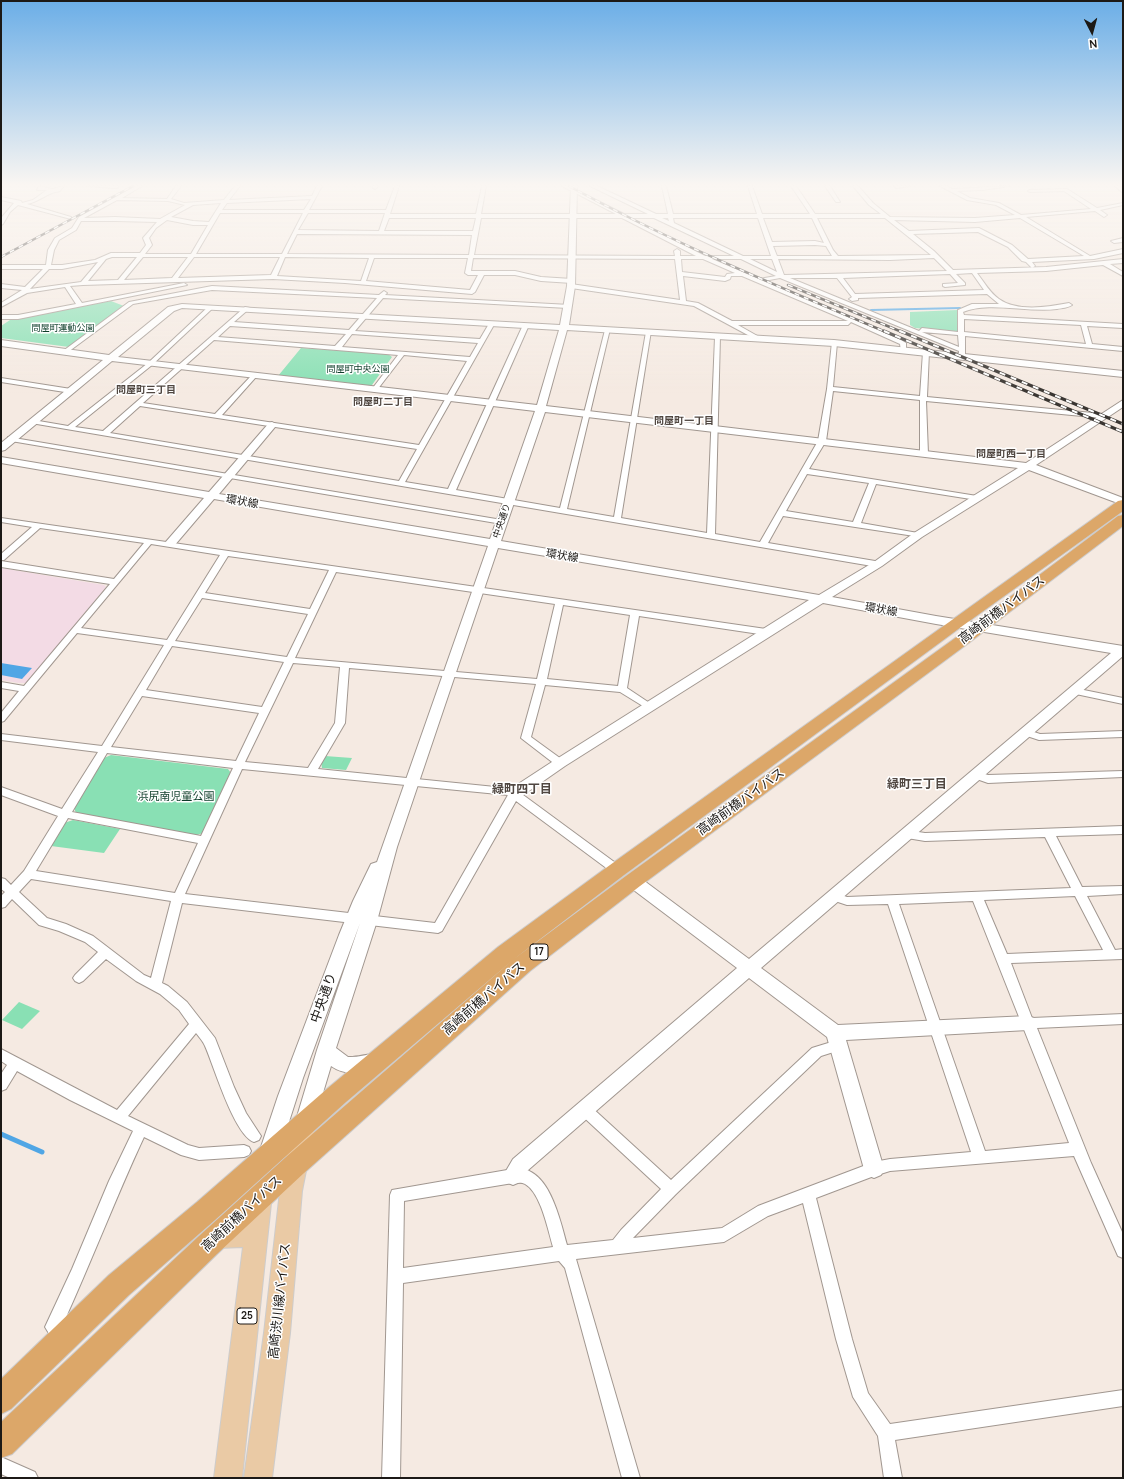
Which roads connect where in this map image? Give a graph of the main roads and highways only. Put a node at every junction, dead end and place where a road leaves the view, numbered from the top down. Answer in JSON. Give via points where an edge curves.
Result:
{"nodes":[{"id":1,"x":1123,"y":503,"type":"edge"},
{"id":2,"x":1123,"y":519,"type":"edge"},
{"id":3,"x":625,"y":875,"type":"junction"},
{"id":4,"x":304,"y":1126,"type":"junction"},
{"id":5,"x":262,"y":1145,"type":"junction"},
{"id":6,"x":295,"y":1165,"type":"junction"},
{"id":7,"x":261,"y":1196,"type":"junction"},
{"id":8,"x":218,"y":1237,"type":"junction"},
{"id":9,"x":256,"y":1246,"type":"junction"},
{"id":10,"x":1,"y":1399,"type":"edge"},
{"id":11,"x":1,"y":1443,"type":"edge"},
{"id":12,"x":228,"y":1478,"type":"edge"},
{"id":13,"x":258,"y":1478,"type":"edge"}],
"edges":[{"from":1,"to":3,"type":"highway","name":"高崎前橋バイパス","number":"17","via":[[955,624]]},
{"from":2,"to":3,"type":"highway","name":"高崎前橋バイパス","number":"17","via":[[979,627]]},
{"from":3,"to":4,"type":"highway","name":"高崎前橋バイパス","number":"17","via":[[506,954],[337,1095]]},
{"from":3,"to":6,"type":"highway","name":"高崎前橋バイパス","number":"17"},
{"from":4,"to":5,"type":"highway","name":"高崎前橋バイパス","number":"17"},
{"from":4,"to":6,"type":"main road","name":"高崎渋川線バイパス"},
{"from":5,"to":7,"type":"main road","number":"25"},
{"from":5,"to":10,"type":"highway","name":"高崎前橋バイパス","number":"17","via":[[206,1211],[119,1285]]},
{"from":6,"to":7,"type":"highway","name":"高崎前橋バイパス","number":"17"},
{"from":6,"to":13,"type":"main road","name":"高崎渋川線バイパス"},
{"from":7,"to":8,"type":"highway","name":"高崎前橋バイパス","number":"17"},
{"from":7,"to":9,"type":"main road","number":"25"},
{"from":8,"to":9,"type":"main road","via":[[246,1236]]},
{"from":8,"to":11,"type":"highway","name":"高崎前橋バイパス","number":"17"},
{"from":9,"to":12,"type":"main road","number":"25"}]}
